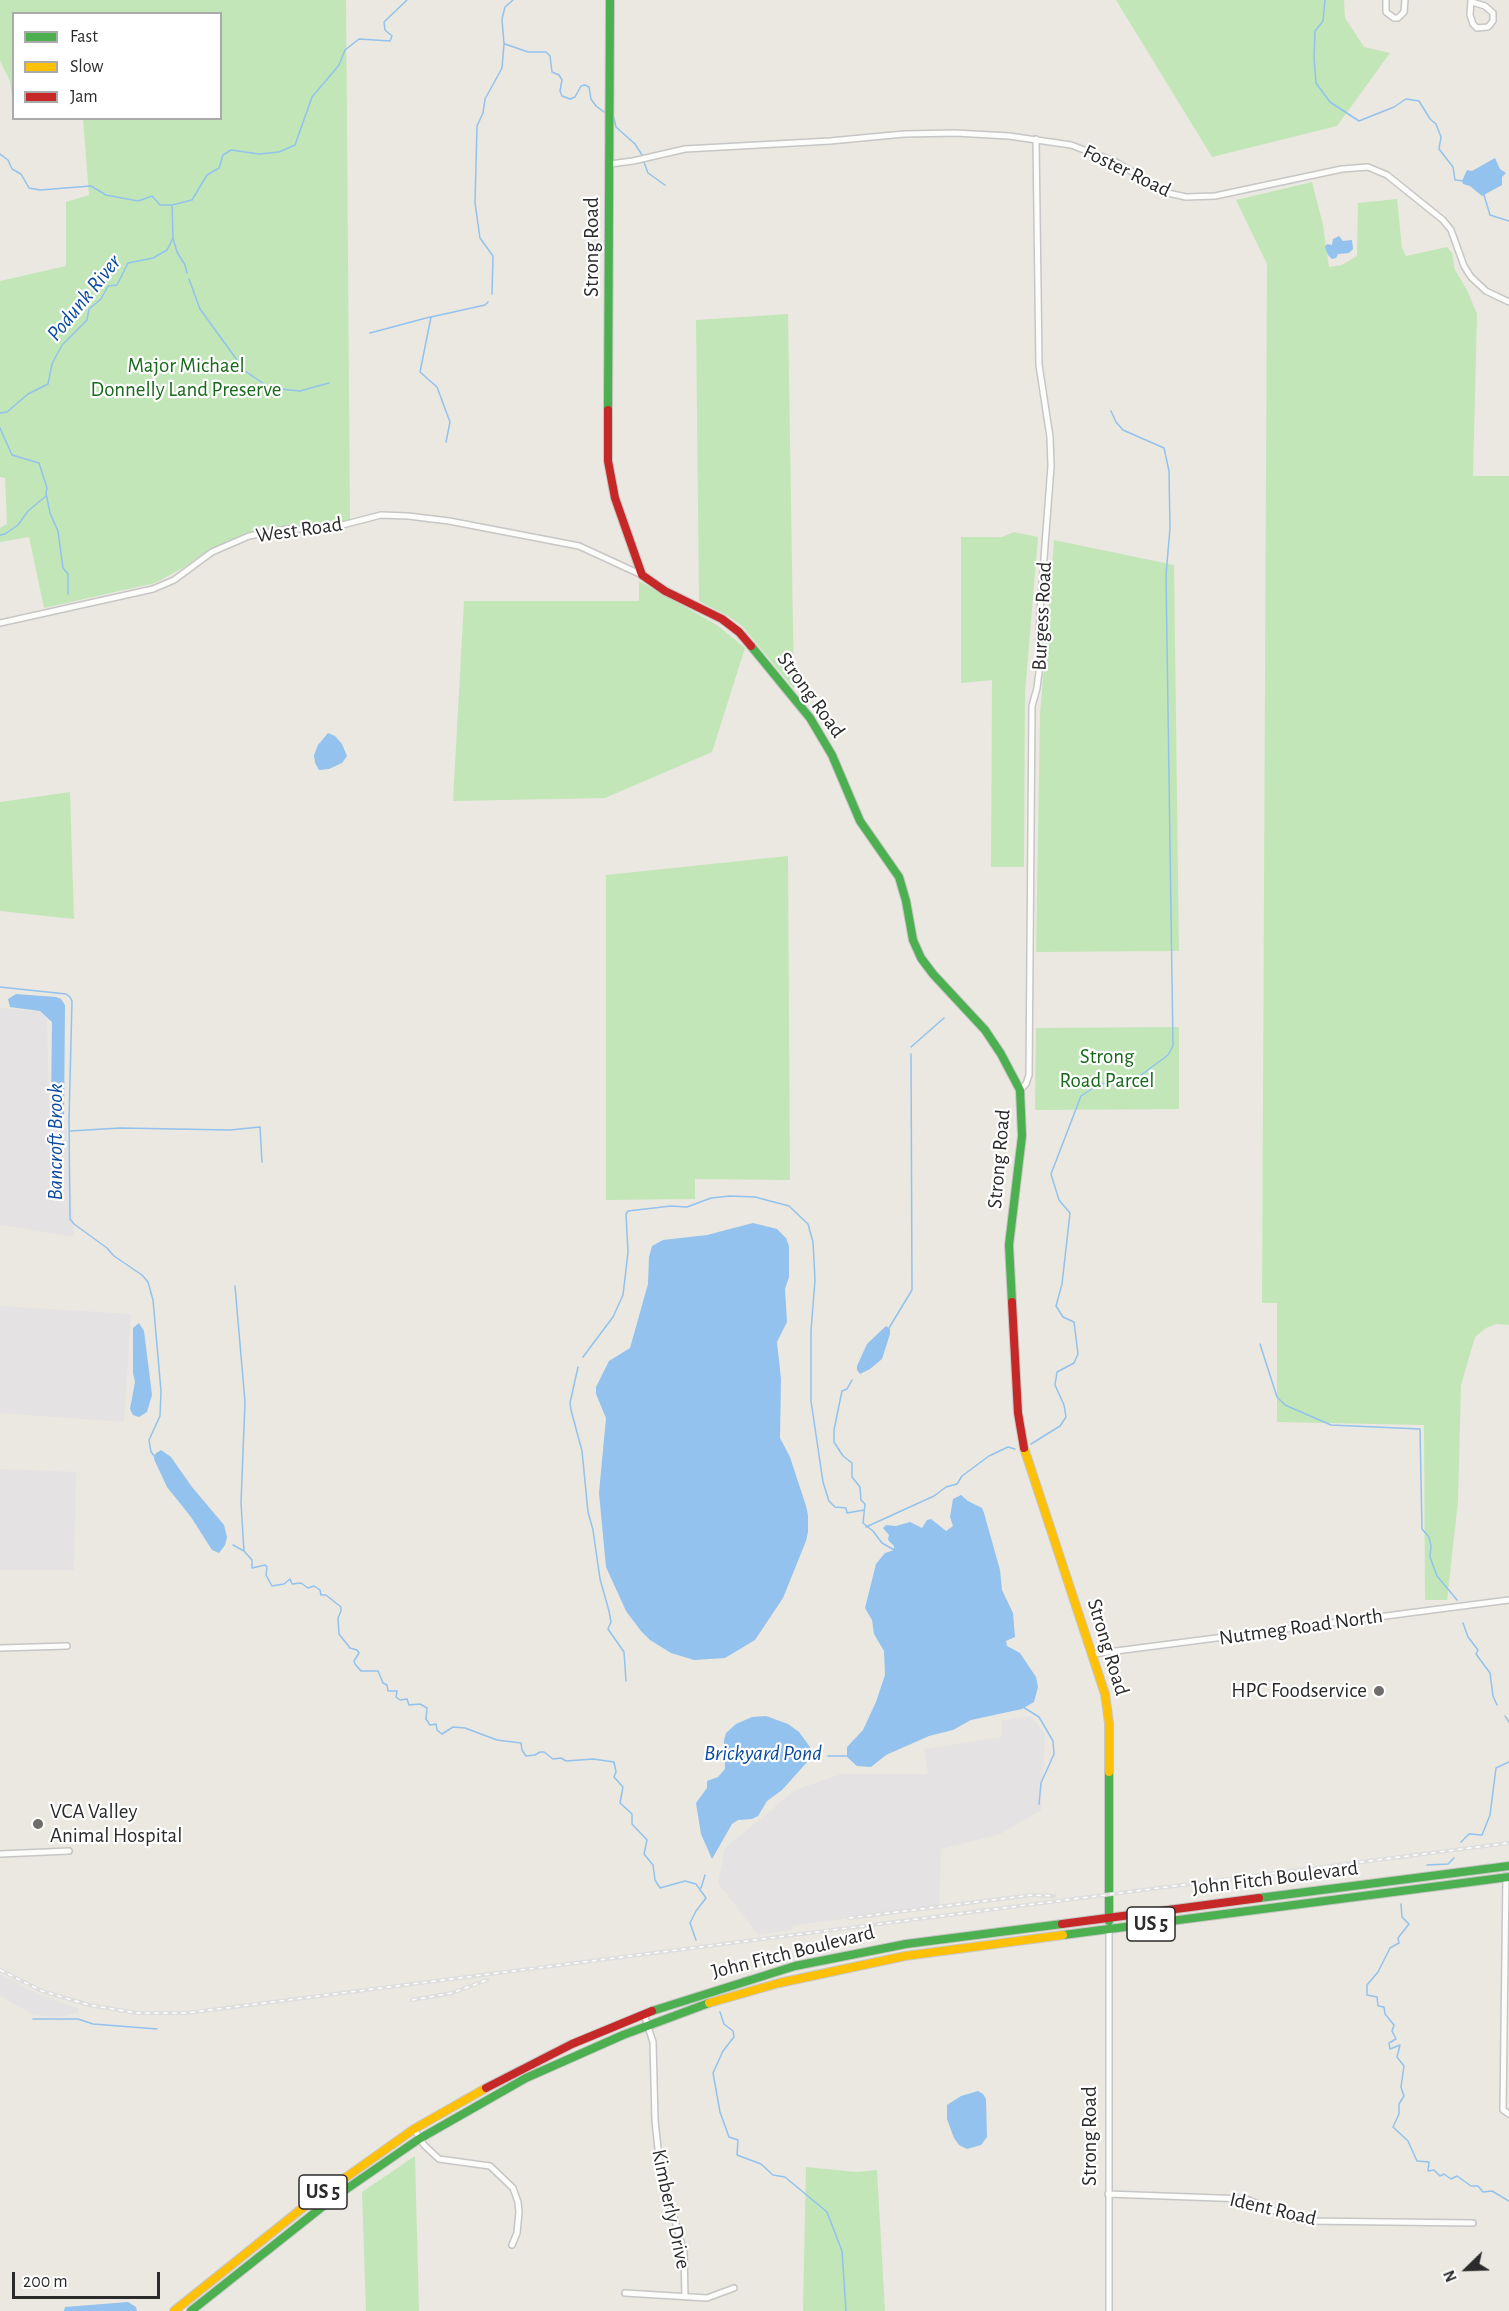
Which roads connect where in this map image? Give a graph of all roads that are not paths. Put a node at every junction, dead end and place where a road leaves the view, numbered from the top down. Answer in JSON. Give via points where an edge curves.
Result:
{"nodes":[{"id":1,"x":610,"y":0,"type":"edge"},
{"id":2,"x":1386,"y":0,"type":"edge"},
{"id":3,"x":1405,"y":0,"type":"edge"},
{"id":4,"x":1471,"y":1,"type":"edge"},
{"id":5,"x":1036,"y":140,"type":"junction"},
{"id":6,"x":610,"y":164,"type":"junction"},
{"id":7,"x":1509,"y":302,"type":"edge"},
{"id":8,"x":642,"y":575,"type":"junction"},
{"id":9,"x":0,"y":623,"type":"edge"},
{"id":10,"x":1020,"y":1090,"type":"junction"},
{"id":11,"x":1509,"y":1600,"type":"edge"},
{"id":12,"x":68,"y":1646,"type":"dead end"},
{"id":13,"x":0,"y":1648,"type":"edge"},
{"id":14,"x":1093,"y":1653,"type":"junction"},
{"id":15,"x":69,"y":1851,"type":"dead end"},
{"id":16,"x":0,"y":1854,"type":"edge"},
{"id":17,"x":1507,"y":1866,"type":"edge"},
{"id":18,"x":1507,"y":1877,"type":"edge"},
{"id":19,"x":1108,"y":1918,"type":"junction"},
{"id":20,"x":1109,"y":1929,"type":"junction"},
{"id":21,"x":795,"y":1966,"type":"junction"},
{"id":22,"x":798,"y":1978,"type":"junction"},
{"id":23,"x":644,"y":2014,"type":"junction"},
{"id":24,"x":648,"y":2024,"type":"junction"},
{"id":25,"x":582,"y":2040,"type":"junction"},
{"id":26,"x":586,"y":2050,"type":"junction"},
{"id":27,"x":517,"y":2071,"type":"junction"},
{"id":28,"x":522,"y":2080,"type":"junction"},
{"id":29,"x":1506,"y":2112,"type":"edge"},
{"id":30,"x":414,"y":2129,"type":"junction"},
{"id":31,"x":419,"y":2139,"type":"junction"},
{"id":32,"x":1108,"y":2194,"type":"junction"},
{"id":33,"x":1473,"y":2223,"type":"dead end"},
{"id":34,"x":512,"y":2245,"type":"dead end"},
{"id":35,"x":237,"y":2260,"type":"junction"},
{"id":36,"x":243,"y":2269,"type":"junction"},
{"id":37,"x":734,"y":2288,"type":"dead end"},
{"id":38,"x":625,"y":2293,"type":"dead end"},
{"id":39,"x":685,"y":2297,"type":"junction"},
{"id":40,"x":174,"y":2311,"type":"edge"},
{"id":41,"x":191,"y":2311,"type":"edge"},
{"id":42,"x":1109,"y":2311,"type":"edge"}],
"edges":[{"from":1,"to":6,"type":"main road","name":"Strong Road"},
{"from":2,"to":3,"type":"street","via":[[1386,12],[1398,18],[1404,12]]},
{"from":4,"to":4,"type":"street","via":[[1473,24],[1477,28],[1488,27],[1493,13]]},
{"from":5,"to":6,"type":"street","name":"Foster Road","via":[[955,133],[904,134],[685,149]]},
{"from":5,"to":7,"type":"street","name":"Foster Road","via":[[1089,150],[1131,169],[1168,193],[1186,197],[1215,196],[1342,169],[1380,170],[1447,224],[1471,278]]},
{"from":5,"to":10,"type":"street","name":"Burgess Road","via":[[1039,365],[1051,466],[1040,611],[1041,656],[1032,706],[1029,1075]]},
{"from":6,"to":8,"type":"main road","name":"Strong Road","via":[[608,461],[615,498]]},
{"from":8,"to":9,"type":"street","name":"West Road","via":[[579,546],[449,521],[381,515],[327,529],[287,529],[249,536],[212,552],[153,590]]},
{"from":8,"to":10,"type":"main road","name":"Strong Road","via":[[739,632],[810,718],[832,755],[861,821],[898,877],[921,958],[985,1030]]},
{"from":10,"to":14,"type":"main road","name":"Strong Road","via":[[1023,1114],[1009,1258],[1020,1432]]},
{"from":11,"to":14,"type":"street","name":"Nutmeg Road North"},
{"from":12,"to":13,"type":"street"},
{"from":14,"to":19,"type":"main road","name":"Strong Road","via":[[1106,1695],[1109,1723]]},
{"from":15,"to":16,"type":"street"},
{"from":17,"to":18,"type":"street"},
{"from":17,"to":19,"type":"main road","name":"John Fitch Boulevard","number":"US 5"},
{"from":18,"to":20,"type":"main road","name":"John Fitch Boulevard","number":"US 5"},
{"from":18,"to":29,"type":"street"},
{"from":19,"to":20,"type":"main road","name":"Strong Road"},
{"from":19,"to":21,"type":"main road","name":"John Fitch Boulevard","number":"US 5","via":[[906,1944]]},
{"from":20,"to":22,"type":"main road","name":"John Fitch Boulevard","number":"US 5","via":[[905,1956]]},
{"from":20,"to":32,"type":"street","name":"Strong Road"},
{"from":21,"to":22,"type":"main road"},
{"from":21,"to":23,"type":"main road","name":"John Fitch Boulevard","number":"US 5"},
{"from":22,"to":24,"type":"main road","name":"John Fitch Boulevard","number":"US 5"},
{"from":23,"to":24,"type":"street","name":"Kimberly Drive"},
{"from":23,"to":25,"type":"main road","name":"John Fitch Boulevard","number":"US 5"},
{"from":24,"to":26,"type":"main road","name":"John Fitch Boulevard","number":"US 5"},
{"from":24,"to":39,"type":"street","name":"Kimberly Drive","via":[[653,2044],[657,2150],[684,2252]]},
{"from":25,"to":26,"type":"main road"},
{"from":25,"to":27,"type":"main road","name":"John Fitch Boulevard","number":"US 5"},
{"from":26,"to":28,"type":"main road","name":"John Fitch Boulevard","number":"US 5"},
{"from":27,"to":28,"type":"main road"},
{"from":27,"to":30,"type":"main road","name":"John Fitch Boulevard","number":"US 5"},
{"from":28,"to":31,"type":"main road","name":"John Fitch Boulevard","number":"US 5"},
{"from":30,"to":31,"type":"street"},
{"from":30,"to":35,"type":"main road","name":"John Fitch Boulevard","number":"US 5"},
{"from":31,"to":34,"type":"street","via":[[439,2159],[490,2166],[513,2188],[519,2212]]},
{"from":31,"to":36,"type":"main road","name":"John Fitch Boulevard","number":"US 5","via":[[332,2199]]},
{"from":32,"to":33,"type":"street","name":"Ident Road","via":[[1246,2199],[1307,2221]]},
{"from":32,"to":42,"type":"street","name":"Strong Road"},
{"from":35,"to":36,"type":"main road"},
{"from":35,"to":40,"type":"main road","name":"John Fitch Boulevard","number":"US 5"},
{"from":36,"to":41,"type":"main road","name":"John Fitch Boulevard","number":"US 5"},
{"from":37,"to":39,"type":"street","via":[[707,2298]]},
{"from":38,"to":39,"type":"street"}]}
